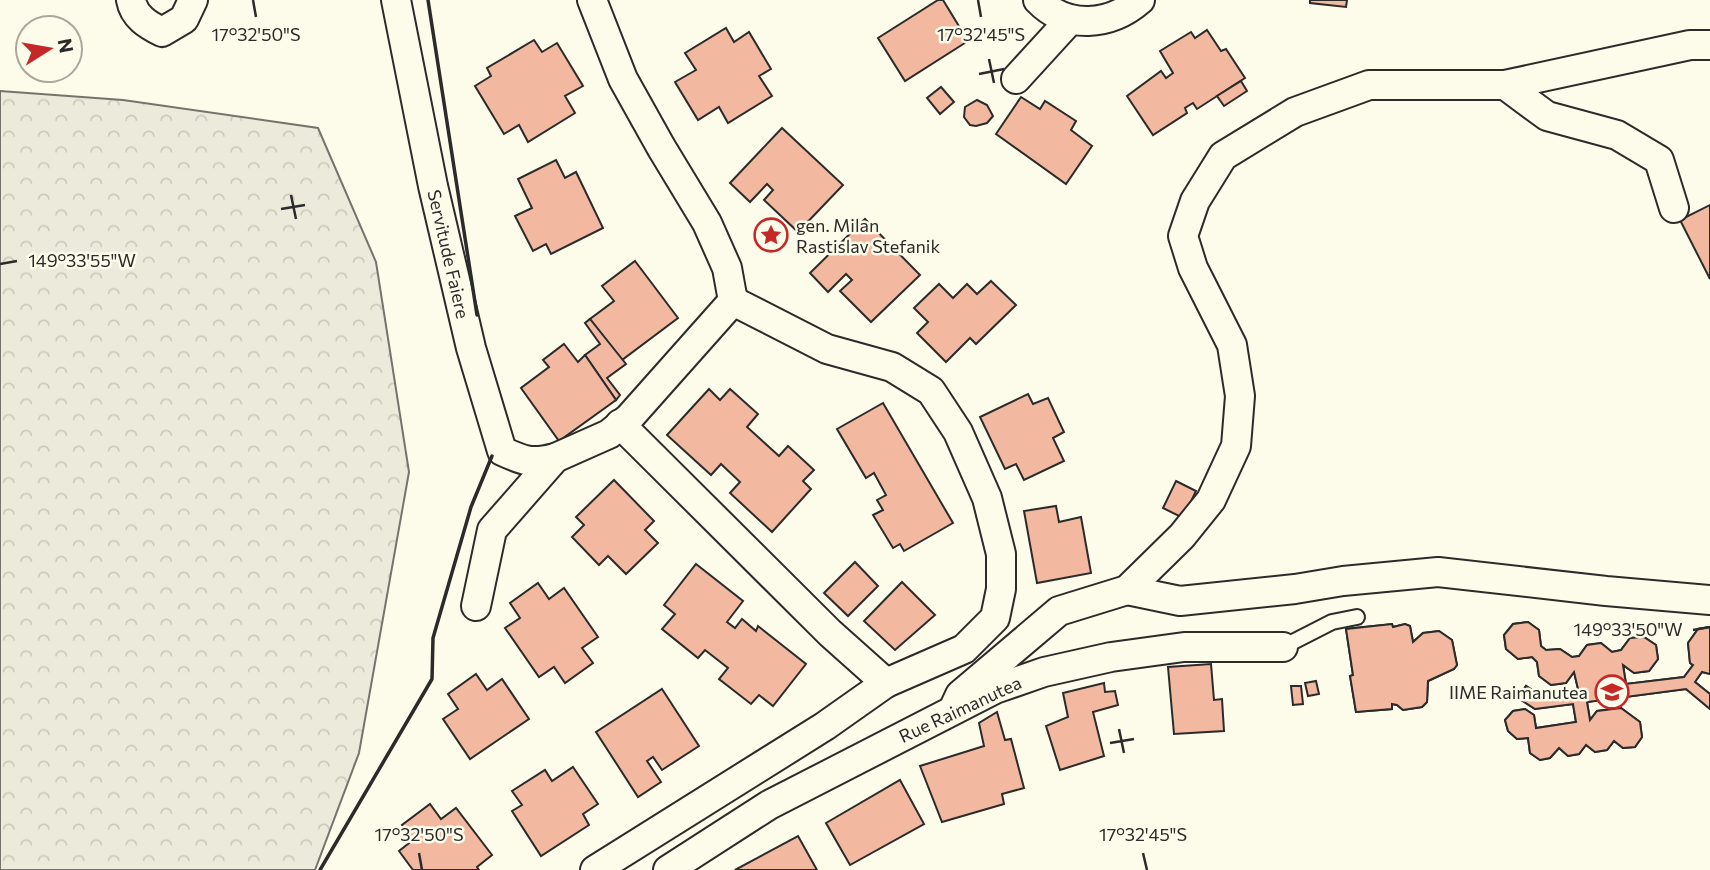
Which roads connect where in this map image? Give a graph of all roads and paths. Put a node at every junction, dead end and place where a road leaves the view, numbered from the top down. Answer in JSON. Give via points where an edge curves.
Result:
{"nodes":[{"id":1,"x":131,"y":0,"type":"edge"},
{"id":2,"x":193,"y":0,"type":"edge"},
{"id":3,"x":396,"y":0,"type":"edge"},
{"id":4,"x":592,"y":0,"type":"edge"},
{"id":5,"x":1038,"y":0,"type":"edge"},
{"id":6,"x":1140,"y":0,"type":"edge"},
{"id":7,"x":1069,"y":21,"type":"junction"},
{"id":8,"x":1710,"y":45,"type":"edge"},
{"id":9,"x":1016,"y":79,"type":"dead end"},
{"id":10,"x":1505,"y":85,"type":"junction"},
{"id":11,"x":1674,"y":208,"type":"dead end"},
{"id":12,"x":733,"y":301,"type":"junction"},
{"id":13,"x":621,"y":424,"type":"junction"},
{"id":14,"x":555,"y":458,"type":"junction"},
{"id":15,"x":1127,"y":590,"type":"junction"},
{"id":16,"x":1710,"y":600,"type":"edge"},
{"id":17,"x":476,"y":606,"type":"dead end"},
{"id":18,"x":1357,"y":617,"type":"dead end"},
{"id":19,"x":1283,"y":647,"type":"joint"},
{"id":20,"x":886,"y":683,"type":"junction"},
{"id":21,"x":953,"y":710,"type":"junction"},
{"id":22,"x":595,"y":870,"type":"edge"},
{"id":23,"x":668,"y":870,"type":"edge"}],
"edges":[{"from":1,"to":2,"type":"street","via":[[144,23],[162,32],[184,19]]},
{"from":3,"to":14,"type":"street","name":"Servitude Faiere","via":[[471,348],[502,451],[526,462]]},
{"from":4,"to":12,"type":"street","via":[[623,79],[707,223],[727,268]]},
{"from":5,"to":7,"type":"street"},
{"from":6,"to":7,"type":"street","via":[[1115,15],[1091,22]]},
{"from":7,"to":9,"type":"street"},
{"from":8,"to":10,"type":"street","via":[[1690,45]]},
{"from":10,"to":11,"type":"street","via":[[1548,116],[1617,135],[1659,160]]},
{"from":10,"to":15,"type":"street","via":[[1369,85],[1295,112],[1223,156],[1195,201],[1183,236],[1193,268],[1232,345],[1240,396],[1236,446],[1211,500]]},
{"from":12,"to":13,"type":"street"},
{"from":12,"to":20,"type":"street","via":[[827,349],[892,367],[931,391],[958,432],[988,498],[1000,554],[1001,589],[995,618],[964,649]]},
{"from":13,"to":14,"type":"street"},
{"from":13,"to":20,"type":"street"},
{"from":14,"to":17,"type":"street","via":[[492,530]]},
{"from":15,"to":16,"type":"street","via":[[1180,601],[1438,572]]},
{"from":15,"to":21,"type":"street","via":[[1059,611],[960,695]]},
{"from":18,"to":19,"type":"lane","via":[[1332,622]]},
{"from":19,"to":21,"type":"street","name":"Rue Raimanutea","via":[[1184,647],[1111,657],[1044,672]]},
{"from":20,"to":22,"type":"street"},
{"from":21,"to":23,"type":"street","name":"Rue Raimanutea","via":[[769,805]]}]}
